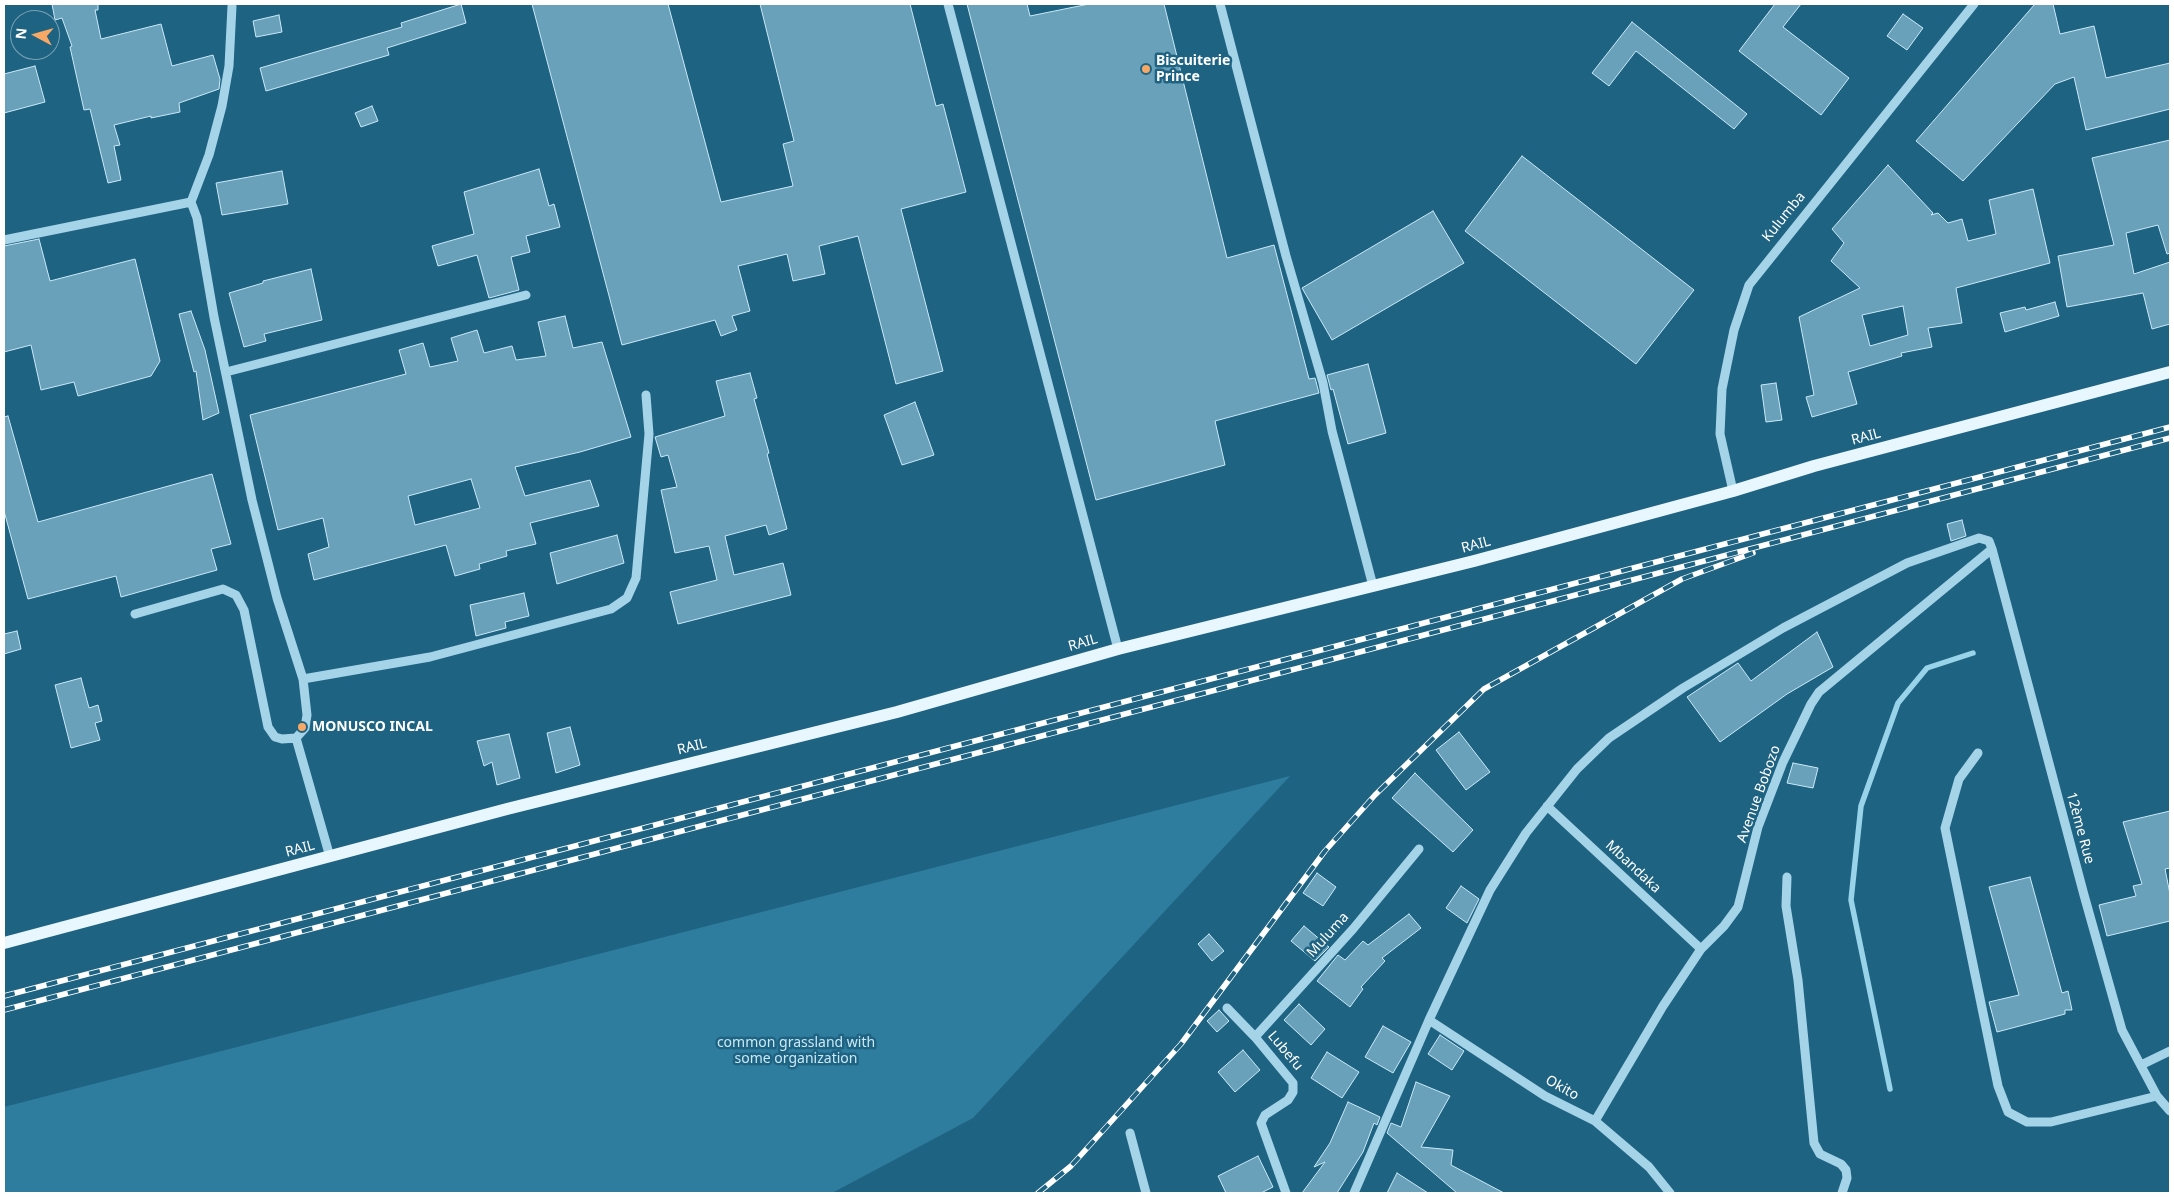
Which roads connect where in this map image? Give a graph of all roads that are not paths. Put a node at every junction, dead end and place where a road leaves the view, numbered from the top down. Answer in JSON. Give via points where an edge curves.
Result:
{"nodes":[{"id":1,"x":948,"y":4,"type":"edge"},
{"id":2,"x":1220,"y":4,"type":"edge"},
{"id":3,"x":1974,"y":4,"type":"edge"},
{"id":4,"x":232,"y":6,"type":"dead end"},
{"id":5,"x":191,"y":202,"type":"junction"},
{"id":6,"x":4,"y":240,"type":"edge"},
{"id":7,"x":526,"y":295,"type":"dead end"},
{"id":8,"x":226,"y":372,"type":"junction"},
{"id":9,"x":2170,"y":372,"type":"edge"},
{"id":10,"x":646,"y":395,"type":"dead end"},
{"id":11,"x":1733,"y":491,"type":"junction"},
{"id":12,"x":1990,"y":545,"type":"junction"},
{"id":13,"x":1373,"y":586,"type":"junction"},
{"id":14,"x":135,"y":614,"type":"dead end"},
{"id":15,"x":1118,"y":649,"type":"junction"},
{"id":16,"x":303,"y":679,"type":"junction"},
{"id":17,"x":296,"y":738,"type":"junction"},
{"id":18,"x":1978,"y":753,"type":"dead end"},
{"id":19,"x":1547,"y":806,"type":"junction"},
{"id":20,"x":1419,"y":849,"type":"dead end"},
{"id":21,"x":330,"y":857,"type":"junction"},
{"id":22,"x":1787,"y":877,"type":"dead end"},
{"id":23,"x":4,"y":943,"type":"edge"},
{"id":24,"x":1701,"y":948,"type":"junction"},
{"id":25,"x":1227,"y":1008,"type":"dead end"},
{"id":26,"x":1429,"y":1020,"type":"junction"},
{"id":27,"x":1255,"y":1037,"type":"junction"},
{"id":28,"x":2170,"y":1051,"type":"edge"},
{"id":29,"x":2140,"y":1065,"type":"junction"},
{"id":30,"x":2157,"y":1096,"type":"junction"},
{"id":31,"x":2170,"y":1111,"type":"edge"},
{"id":32,"x":1595,"y":1121,"type":"junction"},
{"id":33,"x":1130,"y":1133,"type":"dead end"},
{"id":34,"x":1146,"y":1193,"type":"edge"},
{"id":35,"x":1286,"y":1193,"type":"edge"},
{"id":36,"x":1354,"y":1193,"type":"edge"},
{"id":37,"x":1670,"y":1193,"type":"edge"},
{"id":38,"x":1842,"y":1193,"type":"edge"}],
"edges":[{"from":1,"to":15,"type":"street"},
{"from":2,"to":13,"type":"street","via":[[1323,383],[1332,431]]},
{"from":3,"to":11,"type":"street","name":"Kulumba","via":[[1749,285],[1734,330],[1722,389],[1720,434]]},
{"from":4,"to":5,"type":"street","via":[[229,66],[222,106],[209,155]]},
{"from":5,"to":6,"type":"street"},
{"from":5,"to":8,"type":"street"},
{"from":7,"to":8,"type":"street"},
{"from":8,"to":16,"type":"street","via":[[252,500],[277,598]]},
{"from":9,"to":11,"type":"main road","name":"RAIL","via":[[1814,466]]},
{"from":10,"to":16,"type":"street","via":[[649,434],[636,578],[627,598],[611,609],[430,657]]},
{"from":11,"to":13,"type":"main road","name":"RAIL"},
{"from":12,"to":19,"type":"street","via":[[1979,538],[1907,563],[1783,628],[1699,678],[1609,738],[1577,769]]},
{"from":12,"to":24,"type":"street","name":"Avenue Bobozo","via":[[1819,692],[1783,762],[1758,827],[1738,907]]},
{"from":12,"to":29,"type":"street","name":"12ème Rue","via":[[2122,1030]]},
{"from":13,"to":15,"type":"main road","name":"RAIL"},
{"from":14,"to":17,"type":"street","via":[[223,589],[236,595],[244,610],[268,727],[275,737]]},
{"from":15,"to":21,"type":"main road","name":"RAIL","via":[[898,712],[507,809]]},
{"from":16,"to":17,"type":"street","via":[[307,715],[305,728]]},
{"from":17,"to":21,"type":"street"},
{"from":18,"to":30,"type":"street","via":[[1959,780],[1945,828],[1998,1086],[2008,1112],[2027,1122],[2051,1122]]},
{"from":19,"to":24,"type":"street","name":"Mbandaka"},
{"from":19,"to":26,"type":"street","via":[[1490,890]]},
{"from":20,"to":27,"type":"street","name":"Muluma","via":[[1353,929]]},
{"from":21,"to":23,"type":"main road","name":"RAIL"},
{"from":22,"to":38,"type":"street","via":[[1786,906],[1798,980],[1814,1143],[1820,1154],[1846,1170]]},
{"from":24,"to":32,"type":"street","name":"Avenue Bobozo"},
{"from":25,"to":27,"type":"street","name":"Lubefu"},
{"from":26,"to":32,"type":"street","name":"Okito","via":[[1545,1096]]},
{"from":26,"to":36,"type":"street"},
{"from":27,"to":35,"type":"street","name":"Lubefu","via":[[1294,1083],[1288,1100],[1265,1115],[1261,1123]]},
{"from":28,"to":29,"type":"street"},
{"from":29,"to":30,"type":"street","name":"12ème Rue"},
{"from":30,"to":31,"type":"street","name":"12ème Rue"},
{"from":32,"to":37,"type":"street","name":"Okito","via":[[1649,1167]]},
{"from":33,"to":34,"type":"street"}]}
